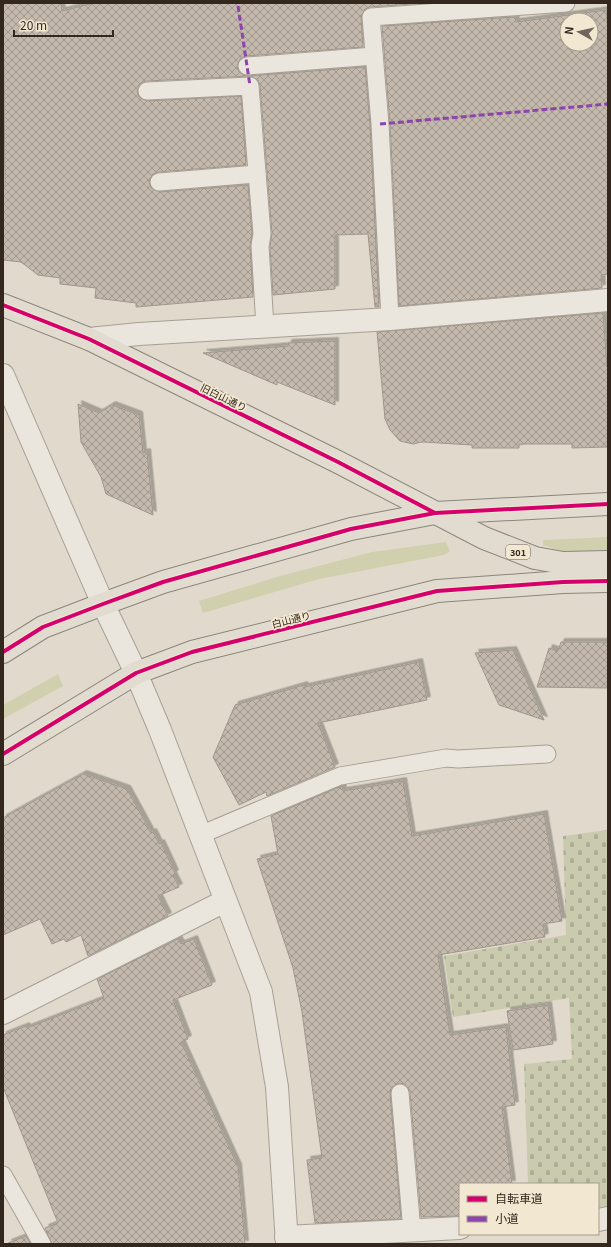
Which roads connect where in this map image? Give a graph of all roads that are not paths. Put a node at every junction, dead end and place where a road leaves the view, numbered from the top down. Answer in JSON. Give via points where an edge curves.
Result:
{"nodes":[{"id":1,"x":566,"y":3,"type":"edge"},
{"id":2,"x":374,"y":56,"type":"junction"},
{"id":3,"x":247,"y":66,"type":"dead end"},
{"id":4,"x":147,"y":91,"type":"dead end"},
{"id":5,"x":257,"y":174,"type":"junction"},
{"id":6,"x":159,"y":182,"type":"dead end"},
{"id":7,"x":608,"y":300,"type":"edge"},
{"id":8,"x":3,"y":305,"type":"edge"},
{"id":9,"x":390,"y":319,"type":"junction"},
{"id":10,"x":265,"y":327,"type":"junction"},
{"id":11,"x":89,"y":339,"type":"junction"},
{"id":12,"x":3,"y":375,"type":"edge"},
{"id":13,"x":608,"y":504,"type":"edge"},
{"id":14,"x":435,"y":513,"type":"junction"},
{"id":15,"x":608,"y":562,"type":"edge"},
{"id":16,"x":608,"y":581,"type":"edge"},
{"id":17,"x":103,"y":604,"type":"junction"},
{"id":18,"x":3,"y":652,"type":"edge"},
{"id":19,"x":136,"y":673,"type":"junction"},
{"id":20,"x":3,"y":754,"type":"edge"},
{"id":21,"x":547,"y":754,"type":"dead end"},
{"id":22,"x":200,"y":835,"type":"junction"},
{"id":23,"x":225,"y":901,"type":"junction"},
{"id":24,"x":3,"y":1013,"type":"edge"},
{"id":25,"x":400,"y":1093,"type":"dead end"},
{"id":26,"x":3,"y":1175,"type":"edge"},
{"id":27,"x":459,"y":1228,"type":"edge"},
{"id":28,"x":412,"y":1231,"type":"junction"},
{"id":29,"x":286,"y":1240,"type":"edge"},
{"id":30,"x":42,"y":1244,"type":"edge"}],
"edges":[{"from":1,"to":2,"type":"lane","via":[[371,16]]},
{"from":2,"to":3,"type":"lane"},
{"from":2,"to":9,"type":"lane"},
{"from":4,"to":5,"type":"lane","via":[[250,86]]},
{"from":5,"to":6,"type":"lane"},
{"from":5,"to":10,"type":"lane"},
{"from":7,"to":9,"type":"street"},
{"from":8,"to":11,"type":"main road","name":"旧白山通り","number":"301"},
{"from":9,"to":10,"type":"street"},
{"from":10,"to":11,"type":"street"},
{"from":11,"to":14,"type":"main road","name":"旧白山通り","number":"301"},
{"from":12,"to":17,"type":"street"},
{"from":13,"to":14,"type":"main road"},
{"from":14,"to":15,"type":"main road","number":"301","via":[[484,538],[535,558],[563,563]]},
{"from":14,"to":17,"type":"main road","via":[[351,529],[163,582]]},
{"from":16,"to":19,"type":"main road","name":"白山通り","via":[[437,591],[192,652]]},
{"from":17,"to":18,"type":"main road","via":[[43,627]]},
{"from":17,"to":19,"type":"street"},
{"from":19,"to":20,"type":"main road","name":"白山通り"},
{"from":19,"to":22,"type":"street"},
{"from":21,"to":22,"type":"lane","via":[[458,760],[446,758],[340,776]]},
{"from":22,"to":23,"type":"street"},
{"from":23,"to":24,"type":"street"},
{"from":23,"to":29,"type":"street","via":[[261,992],[277,1087]]},
{"from":25,"to":28,"type":"lane"},
{"from":26,"to":30,"type":"lane"},
{"from":27,"to":28,"type":"street"},
{"from":28,"to":29,"type":"street"}]}
